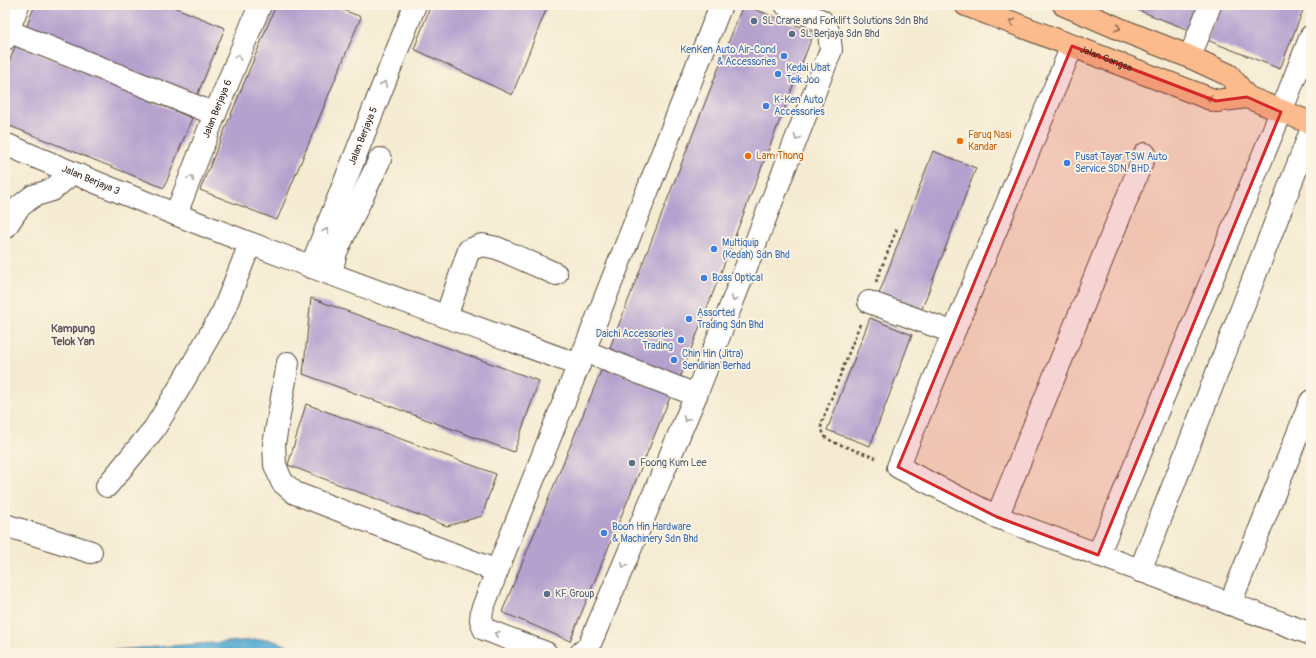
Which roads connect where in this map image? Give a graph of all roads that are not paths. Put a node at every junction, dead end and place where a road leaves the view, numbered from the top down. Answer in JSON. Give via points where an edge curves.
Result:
{"nodes":[{"id":1,"x":18,"y":5,"type":"edge"},
{"id":2,"x":260,"y":5,"type":"edge"},
{"id":3,"x":721,"y":5,"type":"edge"},
{"id":4,"x":786,"y":5,"type":"edge"},
{"id":5,"x":966,"y":5,"type":"edge"},
{"id":6,"x":1210,"y":5,"type":"edge"},
{"id":7,"x":411,"y":6,"type":"edge"},
{"id":8,"x":1077,"y":8,"type":"edge"},
{"id":9,"x":7,"y":35,"type":"edge"},
{"id":10,"x":1311,"y":36,"type":"edge"},
{"id":11,"x":1072,"y":46,"type":"junction"},
{"id":12,"x":1190,"y":58,"type":"junction"},
{"id":13,"x":1247,"y":97,"type":"junction"},
{"id":14,"x":1281,"y":112,"type":"junction"},
{"id":15,"x":215,"y":114,"type":"junction"},
{"id":16,"x":1311,"y":123,"type":"edge"},
{"id":17,"x":1311,"y":131,"type":"edge"},
{"id":18,"x":5,"y":144,"type":"edge"},
{"id":19,"x":1145,"y":154,"type":"dead end"},
{"id":20,"x":380,"y":159,"type":"dead end"},
{"id":21,"x":72,"y":173,"type":"junction"},
{"id":22,"x":176,"y":214,"type":"junction"},
{"id":23,"x":5,"y":228,"type":"edge"},
{"id":24,"x":250,"y":244,"type":"junction"},
{"id":25,"x":321,"y":270,"type":"junction"},
{"id":26,"x":556,"y":274,"type":"dead end"},
{"id":27,"x":869,"y":302,"type":"road end"},
{"id":28,"x":446,"y":317,"type":"junction"},
{"id":29,"x":952,"y":332,"type":"junction"},
{"id":30,"x":581,"y":358,"type":"junction"},
{"id":31,"x":288,"y":363,"type":"dead end"},
{"id":32,"x":696,"y":394,"type":"junction"},
{"id":33,"x":1311,"y":401,"type":"edge"},
{"id":34,"x":107,"y":486,"type":"dead end"},
{"id":35,"x":997,"y":518,"type":"junction"},
{"id":36,"x":5,"y":525,"type":"edge"},
{"id":37,"x":91,"y":552,"type":"dead end"},
{"id":38,"x":1098,"y":555,"type":"junction"},
{"id":39,"x":497,"y":571,"type":"junction"},
{"id":40,"x":1140,"y":571,"type":"junction"},
{"id":41,"x":1230,"y":604,"type":"junction"},
{"id":42,"x":1311,"y":634,"type":"edge"},
{"id":43,"x":546,"y":653,"type":"edge"},
{"id":44,"x":581,"y":653,"type":"edge"}],
"edges":[{"from":1,"to":9,"type":"street"},
{"from":15,"to":2,"type":"street","name":"Jalan Berjaya 6","one_way":true},
{"from":3,"to":30,"type":"street"},
{"from":4,"to":32,"type":"street","one_way":true,"via":[[822,21],[829,33],[831,50]]},
{"from":11,"to":5,"type":"main road","name":"Jalan Gangsa","one_way":true},
{"from":6,"to":12,"type":"street"},
{"from":25,"to":7,"type":"street","name":"Jalan Berjaya 5","one_way":true},
{"from":8,"to":12,"type":"main road","one_way":true},
{"from":9,"to":15,"type":"street"},
{"from":10,"to":14,"type":"street"},
{"from":13,"to":11,"type":"main road","name":"Jalan Gangsa","one_way":true,"via":[[1216,101]]},
{"from":11,"to":29,"type":"street"},
{"from":12,"to":13,"type":"main road","via":[[1229,75]]},
{"from":13,"to":14,"type":"main road"},
{"from":14,"to":16,"type":"main road"},
{"from":14,"to":38,"type":"street"},
{"from":22,"to":15,"type":"street","name":"Jalan Berjaya 6","one_way":true},
{"from":17,"to":40,"type":"street"},
{"from":18,"to":21,"type":"street","name":"Jalan Berjaya 3"},
{"from":19,"to":35,"type":"street"},
{"from":20,"to":25,"type":"street","via":[[336,252]]},
{"from":21,"to":22,"type":"street","name":"Jalan Berjaya 3"},
{"from":21,"to":23,"type":"street","via":[[52,190],[32,196],[20,207]]},
{"from":22,"to":24,"type":"street","name":"Jalan Berjaya 3"},
{"from":24,"to":25,"type":"street","name":"Jalan Berjaya 3"},
{"from":24,"to":34,"type":"street","via":[[223,312],[178,390],[154,429]]},
{"from":25,"to":28,"type":"street","name":"Jalan Berjaya 3"},
{"from":26,"to":28,"type":"street","via":[[497,248],[482,245],[470,250]]},
{"from":27,"to":29,"type":"street"},
{"from":28,"to":30,"type":"street","name":"Jalan Berjaya 3"},
{"from":29,"to":35,"type":"street","via":[[898,467]]},
{"from":30,"to":32,"type":"street","name":"Jalan Berjaya 3"},
{"from":30,"to":39,"type":"street"},
{"from":31,"to":39,"type":"street","via":[[274,444],[276,465],[282,482],[295,493]]},
{"from":32,"to":44,"type":"street","one_way":true,"via":[[589,646]]},
{"from":33,"to":41,"type":"street"},
{"from":35,"to":38,"type":"street"},
{"from":36,"to":37,"type":"street"},
{"from":38,"to":40,"type":"street"},
{"from":43,"to":39,"type":"street","one_way":true,"via":[[484,628],[481,620],[482,610]]},
{"from":40,"to":41,"type":"street"},
{"from":41,"to":42,"type":"street"}]}
